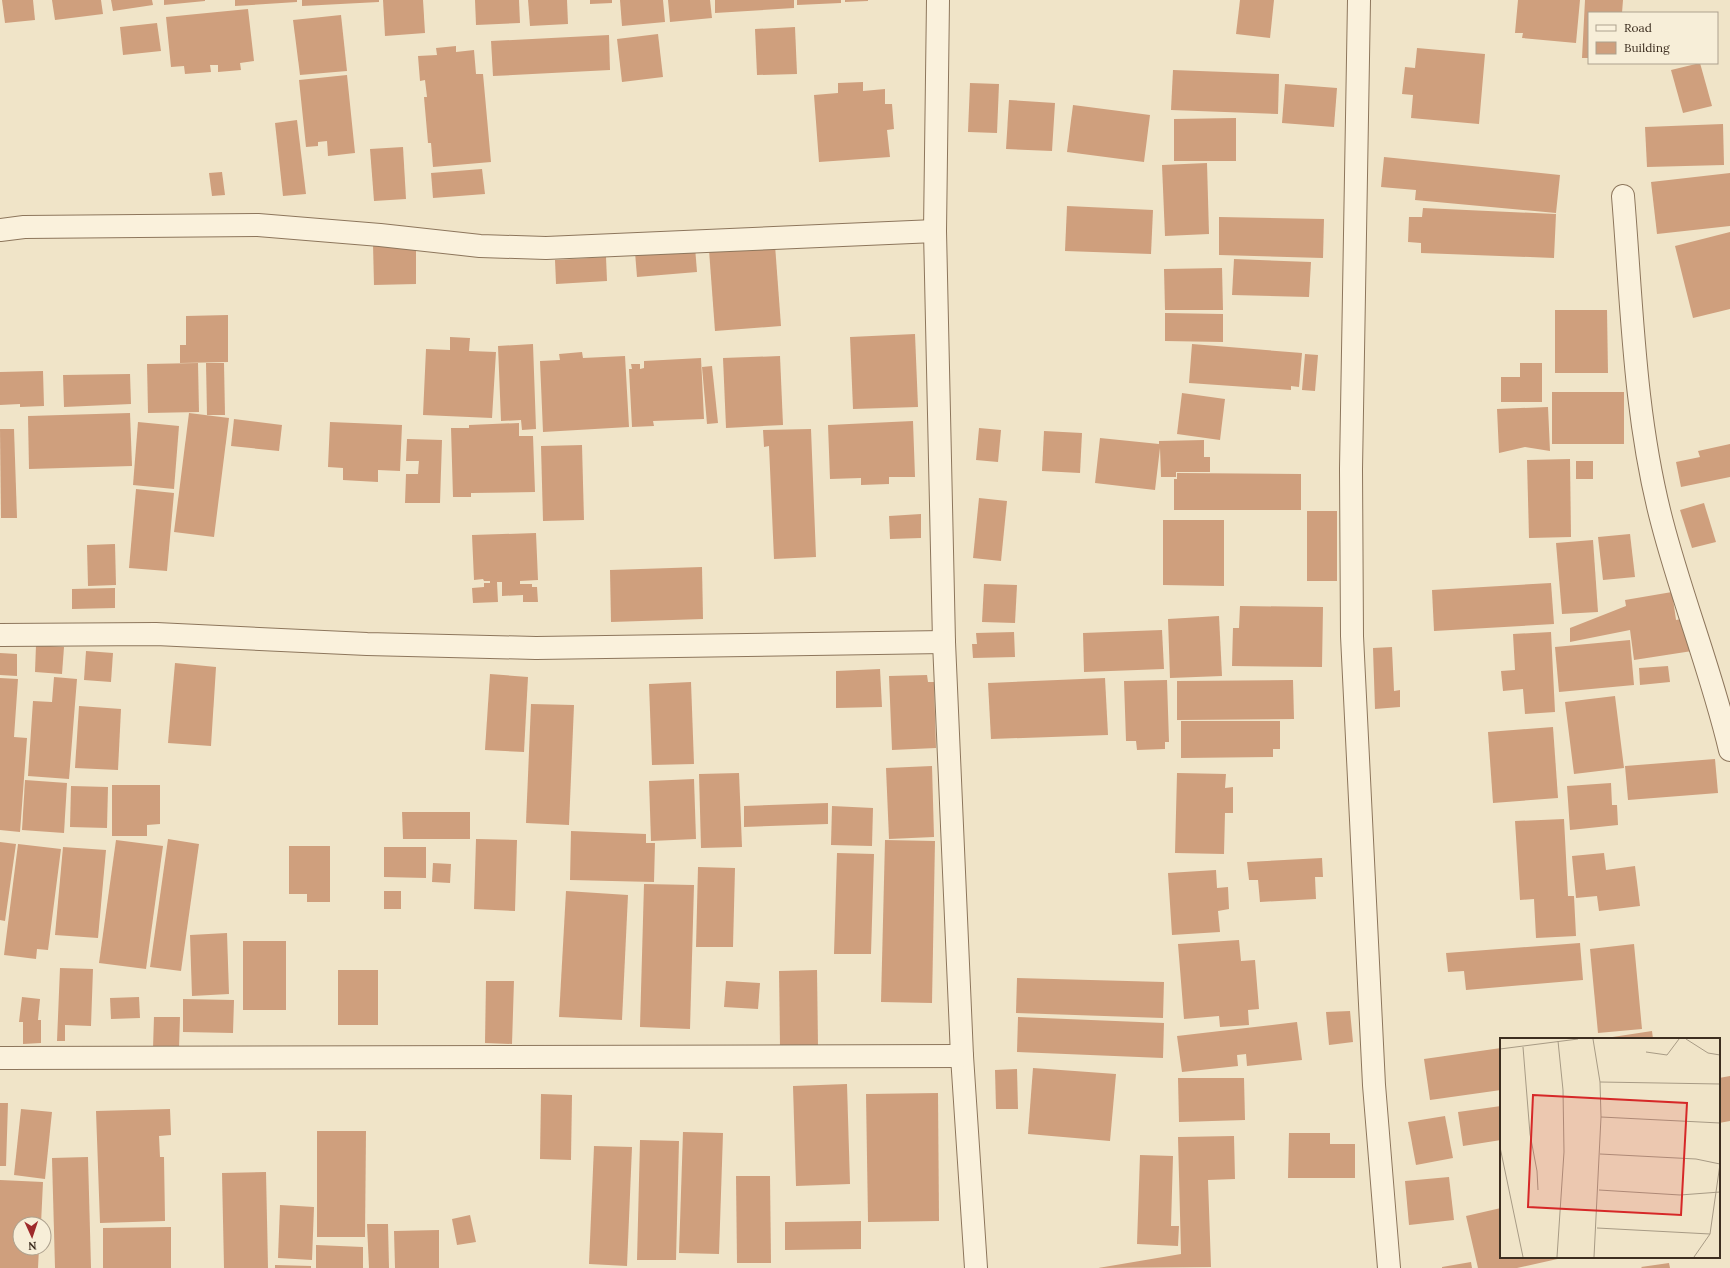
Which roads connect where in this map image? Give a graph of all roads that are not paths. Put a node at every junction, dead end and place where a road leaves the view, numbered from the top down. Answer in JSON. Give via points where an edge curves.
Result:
{"nodes":[{"id":1,"x":938,"y":0,"type":"edge"},
{"id":2,"x":1359,"y":0,"type":"edge"},
{"id":3,"x":1623,"y":196,"type":"dead end"},
{"id":4,"x":0,"y":230,"type":"edge"},
{"id":5,"x":935,"y":231,"type":"junction"},
{"id":6,"x":0,"y":635,"type":"edge"},
{"id":7,"x":944,"y":642,"type":"junction"},
{"id":8,"x":1730,"y":750,"type":"edge"},
{"id":9,"x":962,"y":1056,"type":"junction"},
{"id":10,"x":0,"y":1058,"type":"edge"},
{"id":11,"x":976,"y":1268,"type":"edge"},
{"id":12,"x":1389,"y":1268,"type":"edge"}],
"edges":[{"from":1,"to":5,"type":"street"},
{"from":2,"to":12,"type":"street","via":[[1351,469],[1352,636],[1374,1085]]},
{"from":3,"to":8,"type":"street","via":[[1639,408],[1662,521]]},
{"from":4,"to":5,"type":"street","via":[[24,227],[258,225],[480,246],[546,248]]},
{"from":5,"to":7,"type":"street"},
{"from":6,"to":7,"type":"street","via":[[156,634],[367,644],[536,648]]},
{"from":7,"to":9,"type":"street"},
{"from":9,"to":10,"type":"street"},
{"from":9,"to":11,"type":"street"}]}
